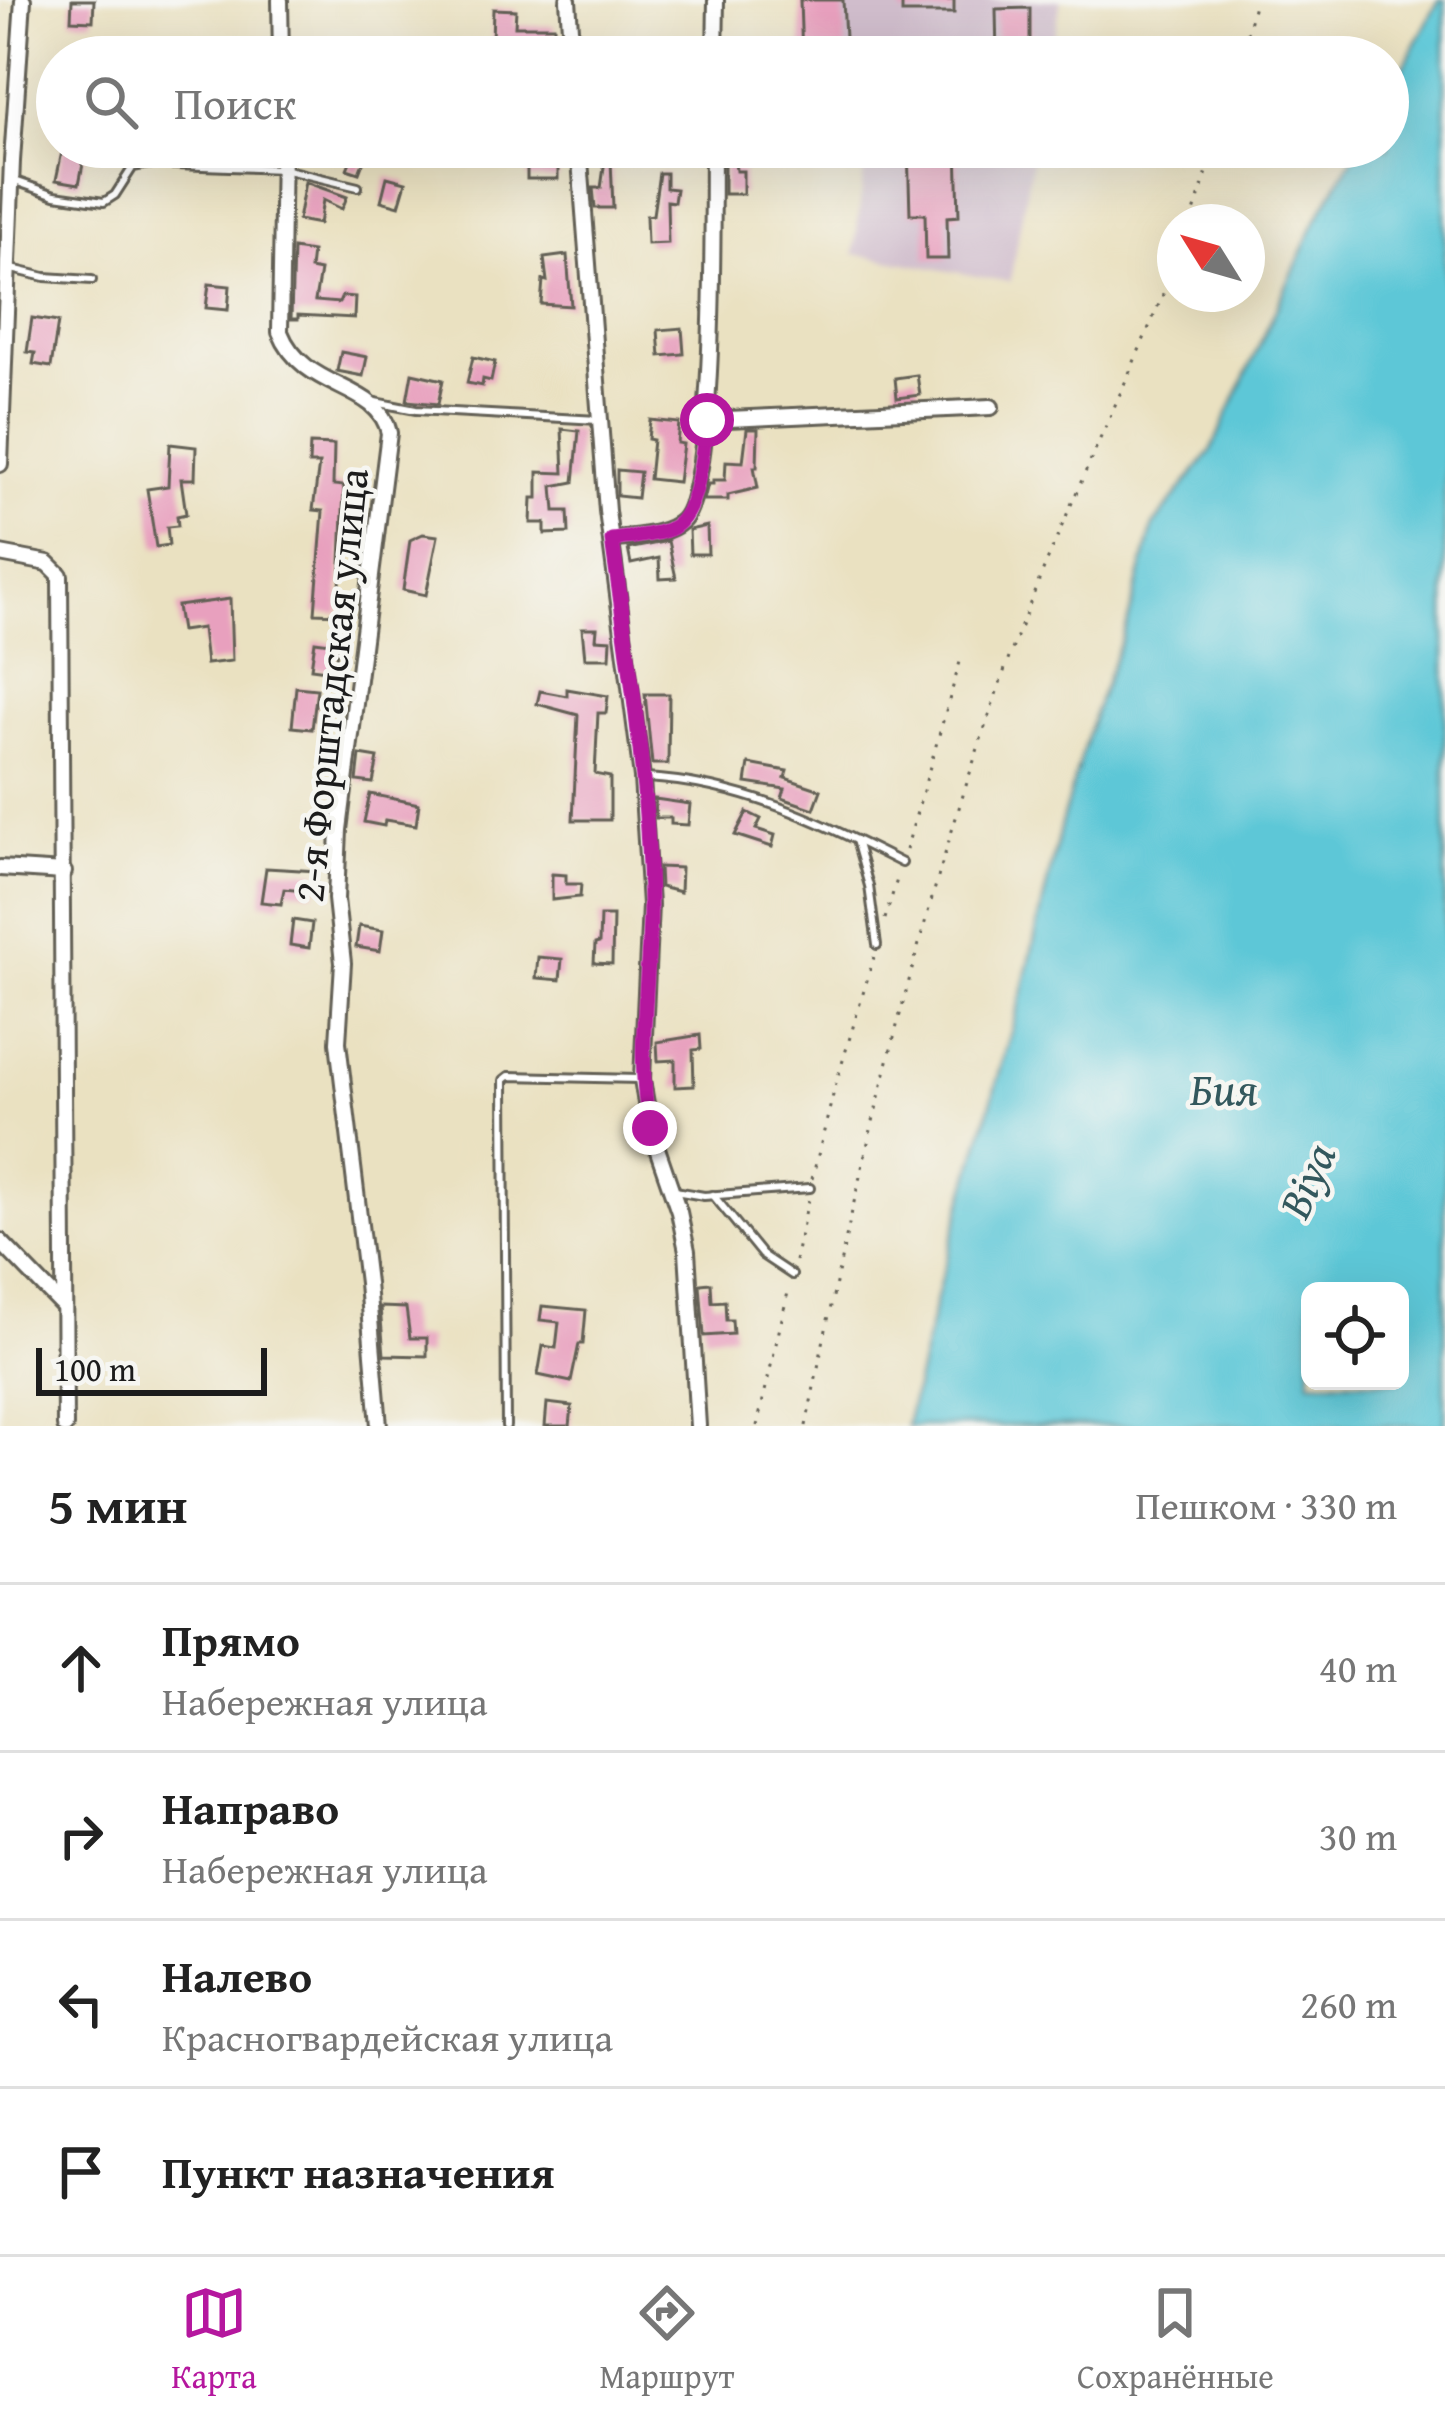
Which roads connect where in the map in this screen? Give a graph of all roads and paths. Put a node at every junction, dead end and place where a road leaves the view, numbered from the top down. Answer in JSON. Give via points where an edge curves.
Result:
{"nodes":[{"id":1,"x":23,"y":0,"type":"edge"},
{"id":2,"x":280,"y":0,"type":"edge"},
{"id":3,"x":568,"y":0,"type":"edge"},
{"id":4,"x":716,"y":0,"type":"edge"},
{"id":5,"x":1255,"y":0,"type":"edge"},
{"id":6,"x":281,"y":36,"type":"edge"},
{"id":7,"x":571,"y":36,"type":"edge"},
{"id":8,"x":715,"y":36,"type":"edge"},
{"id":9,"x":1246,"y":36,"type":"edge"},
{"id":10,"x":134,"y":168,"type":"edge"},
{"id":11,"x":247,"y":168,"type":"edge"},
{"id":12,"x":580,"y":168,"type":"edge"},
{"id":13,"x":713,"y":168,"type":"edge"},
{"id":14,"x":1208,"y":168,"type":"edge"},
{"id":15,"x":283,"y":169,"type":"junction"},
{"id":16,"x":11,"y":180,"type":"junction"},
{"id":17,"x":358,"y":187,"type":"dead end"},
{"id":18,"x":1197,"y":204,"type":"edge"},
{"id":19,"x":9,"y":268,"type":"junction"},
{"id":20,"x":92,"y":280,"type":"dead end"},
{"id":21,"x":1157,"y":306,"type":"edge"},
{"id":22,"x":369,"y":400,"type":"junction"},
{"id":23,"x":991,"y":406,"type":"dead end"},
{"id":24,"x":598,"y":420,"type":"junction"},
{"id":25,"x":707,"y":420,"type":"junction"},
{"id":26,"x":0,"y":464,"type":"edge"},
{"id":27,"x":612,"y":540,"type":"junction"},
{"id":28,"x":0,"y":554,"type":"edge"},
{"id":29,"x":962,"y":656,"type":"dead end"},
{"id":30,"x":642,"y":778,"type":"junction"},
{"id":31,"x":856,"y":839,"type":"junction"},
{"id":32,"x":902,"y":863,"type":"junction"},
{"id":33,"x":0,"y":868,"type":"edge"},
{"id":34,"x":64,"y":872,"type":"junction"},
{"id":35,"x":877,"y":945,"type":"junction"},
{"id":36,"x":642,"y":1079,"type":"junction"},
{"id":37,"x":811,"y":1188,"type":"junction"},
{"id":38,"x":671,"y":1190,"type":"junction"},
{"id":39,"x":713,"y":1196,"type":"junction"},
{"id":40,"x":0,"y":1241,"type":"edge"},
{"id":41,"x":792,"y":1275,"type":"junction"},
{"id":42,"x":64,"y":1307,"type":"junction"},
{"id":43,"x":757,"y":1425,"type":"edge"},
{"id":44,"x":65,"y":1426,"type":"edge"},
{"id":45,"x":379,"y":1426,"type":"edge"},
{"id":46,"x":506,"y":1426,"type":"edge"},
{"id":47,"x":698,"y":1426,"type":"edge"},
{"id":48,"x":806,"y":1426,"type":"edge"}],
"edges":[{"from":1,"to":16,"type":"street"},
{"from":2,"to":6,"type":"street"},
{"from":3,"to":7,"type":"street"},
{"from":4,"to":8,"type":"street"},
{"from":5,"to":9,"type":"path"},
{"from":10,"to":16,"type":"lane","via":[[104,202]]},
{"from":11,"to":15,"type":"lane"},
{"from":12,"to":24,"type":"street"},
{"from":13,"to":25,"type":"street"},
{"from":14,"to":18,"type":"path"},
{"from":15,"to":17,"type":"lane"},
{"from":15,"to":22,"type":"street","via":[[280,332],[304,369]]},
{"from":16,"to":19,"type":"street"},
{"from":19,"to":20,"type":"lane"},
{"from":19,"to":26,"type":"street"},
{"from":21,"to":48,"type":"path","via":[[1000,681],[955,819],[858,1168]]},
{"from":22,"to":24,"type":"lane"},
{"from":22,"to":45,"type":"street","name":"2-я Форштадская улица","via":[[388,424],[389,444],[340,830],[337,1024]]},
{"from":23,"to":25,"type":"street"},
{"from":24,"to":27,"type":"street"},
{"from":25,"to":27,"type":"street","via":[[684,520]]},
{"from":27,"to":30,"type":"street"},
{"from":28,"to":34,"type":"street","via":[[48,563],[60,574]]},
{"from":29,"to":32,"type":"path"},
{"from":30,"to":31,"type":"lane","via":[[777,804]]},
{"from":30,"to":36,"type":"street","via":[[650,905]]},
{"from":31,"to":32,"type":"lane"},
{"from":31,"to":35,"type":"lane"},
{"from":32,"to":35,"type":"path"},
{"from":33,"to":34,"type":"street"},
{"from":34,"to":42,"type":"street"},
{"from":35,"to":37,"type":"path"},
{"from":36,"to":38,"type":"street"},
{"from":36,"to":46,"type":"lane","via":[[504,1080]]},
{"from":37,"to":39,"type":"lane"},
{"from":37,"to":41,"type":"path"},
{"from":38,"to":39,"type":"lane"},
{"from":38,"to":47,"type":"street","via":[[692,1287]]},
{"from":39,"to":41,"type":"lane","via":[[762,1255]]},
{"from":40,"to":42,"type":"street"},
{"from":41,"to":43,"type":"path"},
{"from":42,"to":44,"type":"street"}]}
